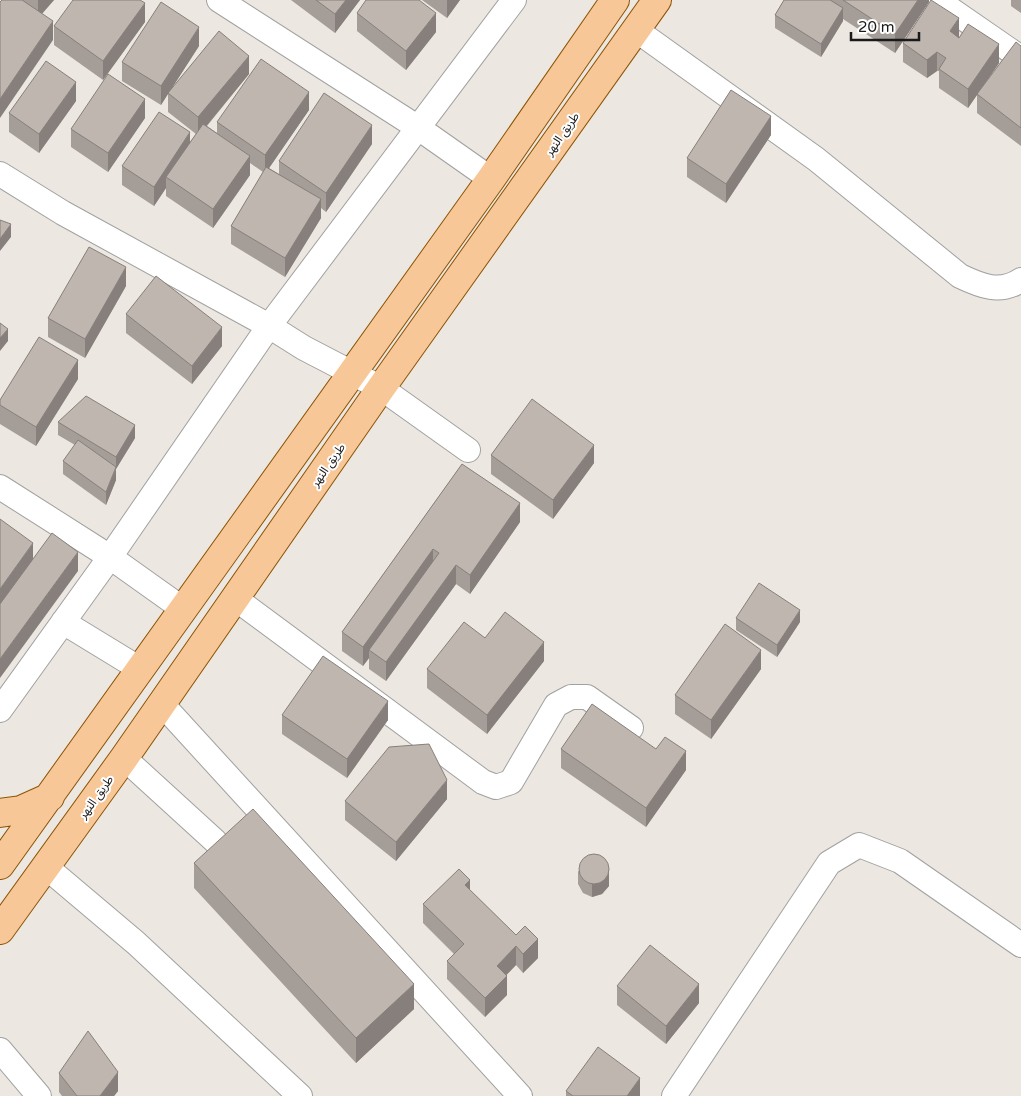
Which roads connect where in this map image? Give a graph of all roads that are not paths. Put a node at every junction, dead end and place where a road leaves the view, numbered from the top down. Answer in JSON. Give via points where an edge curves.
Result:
{"nodes":[{"id":1,"x":219,"y":0,"type":"edge"},
{"id":2,"x":514,"y":0,"type":"edge"},
{"id":3,"x":615,"y":0,"type":"edge"},
{"id":4,"x":657,"y":0,"type":"edge"},
{"id":5,"x":937,"y":0,"type":"edge"},
{"id":6,"x":636,"y":30,"type":"junction"},
{"id":7,"x":1021,"y":58,"type":"edge"},
{"id":8,"x":418,"y":127,"type":"junction"},
{"id":9,"x":0,"y":174,"type":"edge"},
{"id":10,"x":491,"y":179,"type":"junction"},
{"id":11,"x":1021,"y":280,"type":"edge"},
{"id":12,"x":269,"y":326,"type":"junction"},
{"id":13,"x":350,"y":373,"type":"junction"},
{"id":14,"x":381,"y":388,"type":"junction"},
{"id":15,"x":468,"y":450,"type":"dead end"},
{"id":16,"x":0,"y":487,"type":"edge"},
{"id":17,"x":110,"y":557,"type":"junction"},
{"id":18,"x":236,"y":599,"type":"junction"},
{"id":19,"x":183,"y":609,"type":"junction"},
{"id":20,"x":63,"y":622,"type":"junction"},
{"id":21,"x":140,"y":669,"type":"junction"},
{"id":22,"x":162,"y":703,"type":"junction"},
{"id":23,"x":0,"y":710,"type":"edge"},
{"id":24,"x":631,"y":728,"type":"dead end"},
{"id":25,"x":124,"y":758,"type":"junction"},
{"id":26,"x":50,"y":797,"type":"junction"},
{"id":27,"x":0,"y":813,"type":"edge"},
{"id":28,"x":215,"y":840,"type":"dead end"},
{"id":29,"x":5,"y":848,"type":"edge"},
{"id":30,"x":46,"y":867,"type":"junction"},
{"id":31,"x":0,"y":930,"type":"edge"},
{"id":32,"x":1021,"y":945,"type":"edge"},
{"id":33,"x":0,"y":1050,"type":"edge"},
{"id":34,"x":39,"y":1096,"type":"edge"},
{"id":35,"x":300,"y":1096,"type":"edge"},
{"id":36,"x":520,"y":1096,"type":"edge"},
{"id":37,"x":674,"y":1096,"type":"edge"}],
"edges":[{"from":1,"to":8,"type":"street"},
{"from":2,"to":8,"type":"street"},
{"from":3,"to":10,"type":"main road"},
{"from":4,"to":6,"type":"main road","name":"طريق النهر"},
{"from":5,"to":7,"type":"street"},
{"from":6,"to":11,"type":"street","via":[[816,159],[960,276],[985,287],[1012,286]]},
{"from":6,"to":14,"type":"main road","name":"طريق النهر"},
{"from":8,"to":10,"type":"street"},
{"from":8,"to":12,"type":"street"},
{"from":9,"to":12,"type":"street","via":[[63,213]]},
{"from":10,"to":13,"type":"main road"},
{"from":12,"to":13,"type":"street"},
{"from":12,"to":17,"type":"street"},
{"from":13,"to":14,"type":"street"},
{"from":13,"to":19,"type":"main road"},
{"from":14,"to":15,"type":"street"},
{"from":14,"to":18,"type":"main road","name":"طريق النهر"},
{"from":16,"to":17,"type":"street"},
{"from":17,"to":19,"type":"street"},
{"from":17,"to":20,"type":"street"},
{"from":18,"to":22,"type":"main road","name":"طريق النهر"},
{"from":18,"to":24,"type":"street","via":[[484,782],[496,787],[511,782],[556,706],[571,697],[587,697]]},
{"from":19,"to":21,"type":"main road"},
{"from":20,"to":21,"type":"street"},
{"from":20,"to":23,"type":"street"},
{"from":21,"to":26,"type":"main road"},
{"from":22,"to":25,"type":"main road","name":"طريق النهر"},
{"from":22,"to":36,"type":"street"},
{"from":25,"to":28,"type":"street"},
{"from":25,"to":30,"type":"main road","name":"طريق النهر"},
{"from":26,"to":27,"type":"main road","via":[[21,810]]},
{"from":26,"to":29,"type":"main road"},
{"from":30,"to":31,"type":"main road","name":"طريق النهر"},
{"from":30,"to":35,"type":"street","via":[[136,943]]},
{"from":32,"to":37,"type":"street","via":[[900,861],[859,845],[829,864]]},
{"from":33,"to":34,"type":"street"}]}
